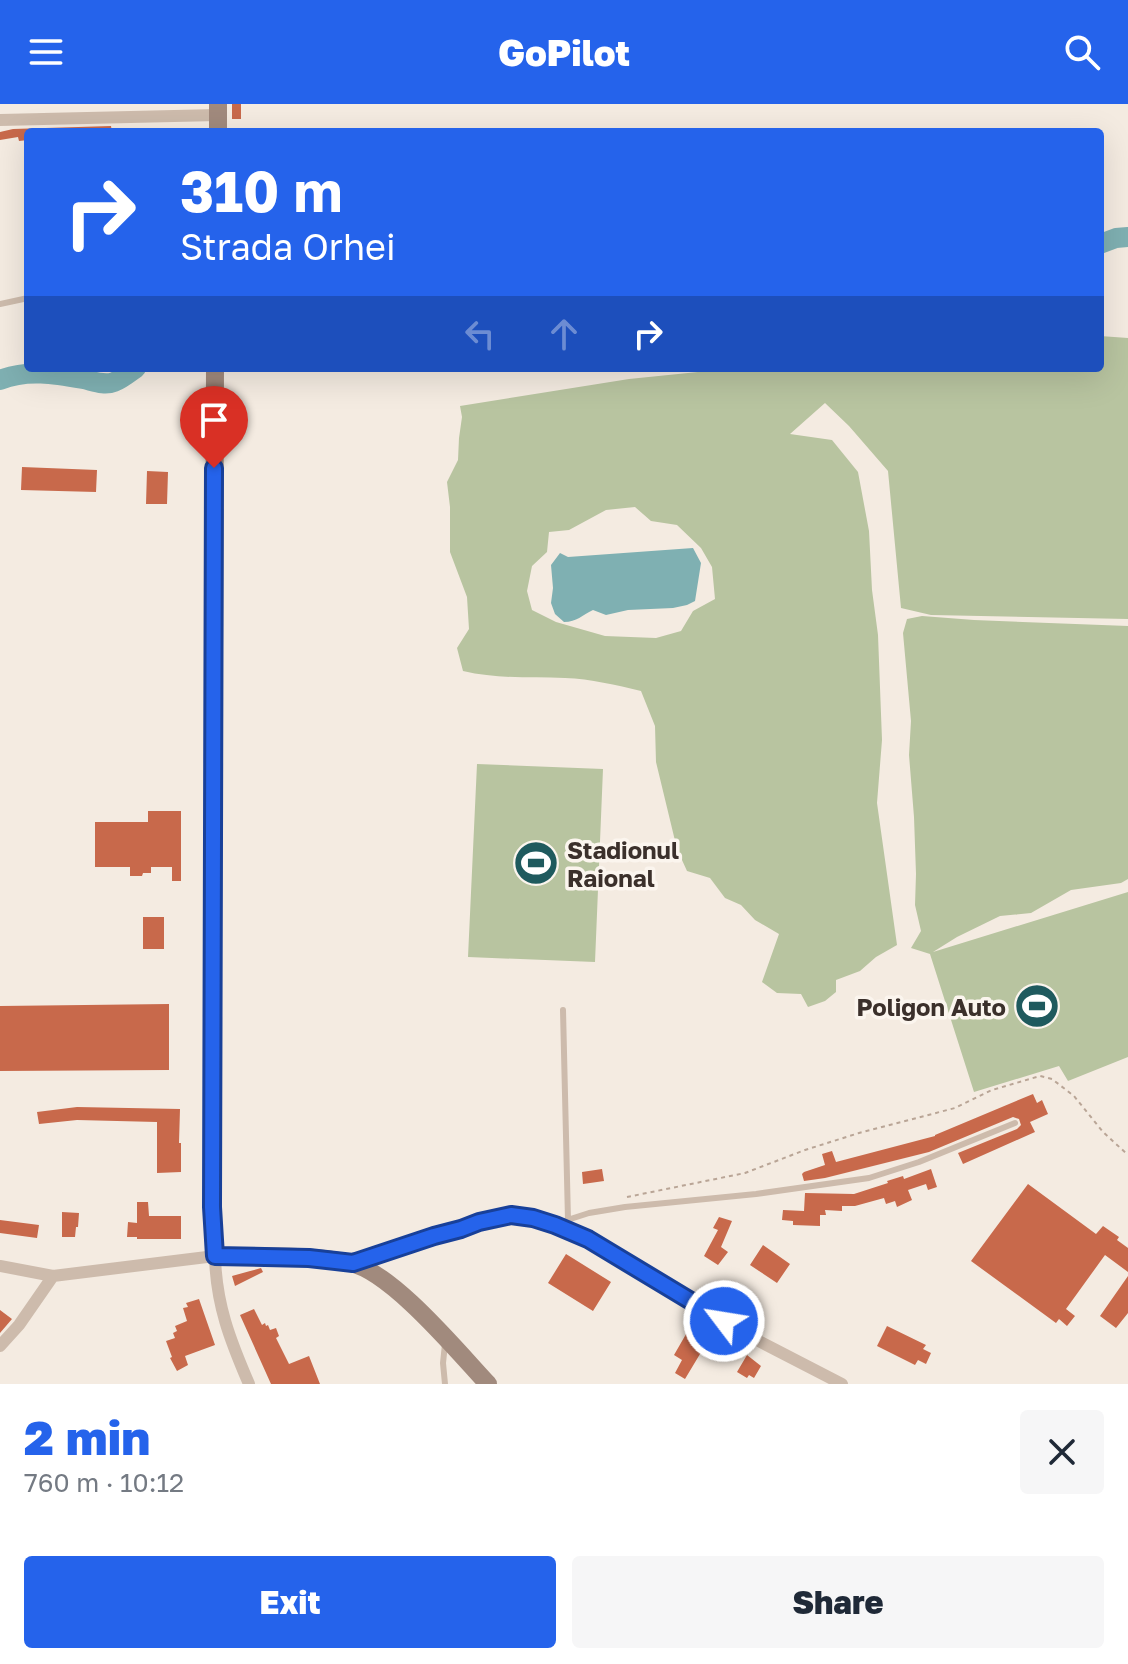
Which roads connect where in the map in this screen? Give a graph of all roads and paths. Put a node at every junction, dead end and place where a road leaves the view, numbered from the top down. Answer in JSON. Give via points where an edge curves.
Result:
{"nodes":[{"id":1,"x":218,"y":117,"type":"edge"},
{"id":2,"x":0,"y":120,"type":"edge"},
{"id":3,"x":24,"y":299,"type":"edge"},
{"id":4,"x":0,"y":304,"type":"edge"},
{"id":5,"x":215,"y":372,"type":"edge"},
{"id":6,"x":563,"y":1010,"type":"dead end"},
{"id":7,"x":1015,"y":1123,"type":"dead end"},
{"id":8,"x":1128,"y":1155,"type":"edge"},
{"id":9,"x":619,"y":1199,"type":"dead end"},
{"id":10,"x":568,"y":1220,"type":"junction"},
{"id":11,"x":555,"y":1225,"type":"junction"},
{"id":12,"x":215,"y":1256,"type":"junction"},
{"id":13,"x":353,"y":1263,"type":"junction"},
{"id":14,"x":0,"y":1266,"type":"edge"},
{"id":15,"x":53,"y":1276,"type":"junction"},
{"id":16,"x":446,"y":1340,"type":"junction"},
{"id":17,"x":0,"y":1346,"type":"edge"},
{"id":18,"x":249,"y":1384,"type":"edge"},
{"id":19,"x":445,"y":1384,"type":"edge"},
{"id":20,"x":488,"y":1384,"type":"edge"},
{"id":21,"x":842,"y":1384,"type":"edge"}],
"edges":[{"from":1,"to":2,"type":"street"},
{"from":3,"to":4,"type":"lane"},
{"from":5,"to":12,"type":"main road"},
{"from":6,"to":10,"type":"lane"},
{"from":7,"to":10,"type":"lane","via":[[869,1178],[625,1207]]},
{"from":8,"to":9,"type":"path","via":[[1074,1096],[1040,1076],[745,1173]]},
{"from":10,"to":11,"type":"lane"},
{"from":11,"to":13,"type":"street","via":[[511,1215]]},
{"from":11,"to":21,"type":"street"},
{"from":12,"to":13,"type":"main road"},
{"from":12,"to":15,"type":"street"},
{"from":12,"to":18,"type":"street","via":[[221,1308]]},
{"from":13,"to":16,"type":"main road","via":[[380,1277]]},
{"from":14,"to":15,"type":"street"},
{"from":15,"to":17,"type":"street"},
{"from":16,"to":19,"type":"lane"},
{"from":16,"to":20,"type":"main road"}]}
